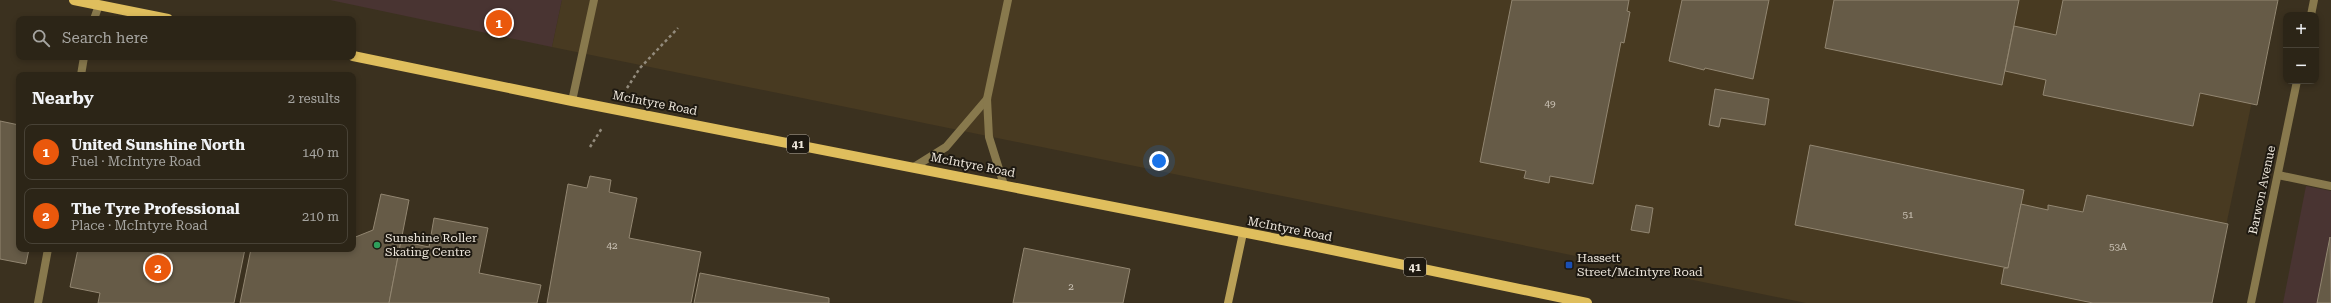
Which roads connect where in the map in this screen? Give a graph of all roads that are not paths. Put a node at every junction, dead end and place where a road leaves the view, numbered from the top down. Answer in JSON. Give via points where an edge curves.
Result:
{"nodes":[{"id":1,"x":74,"y":0,"type":"edge"},
{"id":2,"x":594,"y":0,"type":"edge"},
{"id":3,"x":1008,"y":0,"type":"edge"},
{"id":4,"x":2314,"y":0,"type":"edge"},
{"id":5,"x":99,"y":5,"type":"junction"},
{"id":6,"x":2312,"y":12,"type":"edge"},
{"id":7,"x":95,"y":16,"type":"edge"},
{"id":8,"x":153,"y":16,"type":"edge"},
{"id":9,"x":356,"y":57,"type":"edge"},
{"id":10,"x":84,"y":60,"type":"edge"},
{"id":11,"x":82,"y":72,"type":"edge"},
{"id":12,"x":2296,"y":84,"type":"edge"},
{"id":13,"x":987,"y":98,"type":"junction"},
{"id":14,"x":572,"y":101,"type":"junction"},
{"id":15,"x":914,"y":167,"type":"junction"},
{"id":16,"x":2278,"y":175,"type":"junction"},
{"id":17,"x":1004,"y":185,"type":"junction"},
{"id":18,"x":2331,"y":186,"type":"edge"},
{"id":19,"x":1243,"y":233,"type":"junction"},
{"id":20,"x":47,"y":252,"type":"edge"},
{"id":21,"x":38,"y":303,"type":"edge"},
{"id":22,"x":1228,"y":303,"type":"edge"},
{"id":23,"x":1587,"y":303,"type":"edge"},
{"id":24,"x":2251,"y":303,"type":"edge"}],
"edges":[{"from":1,"to":5,"type":"main road"},
{"from":2,"to":14,"type":"street"},
{"from":3,"to":13,"type":"street"},
{"from":4,"to":6,"type":"street"},
{"from":5,"to":7,"type":"street"},
{"from":5,"to":8,"type":"main road"},
{"from":9,"to":14,"type":"main road","name":"McIntyre Road","number":"41"},
{"from":10,"to":11,"type":"street"},
{"from":12,"to":16,"type":"street","name":"Barwon Avenue"},
{"from":13,"to":15,"type":"street","via":[[946,147]]},
{"from":13,"to":17,"type":"street","via":[[989,137]]},
{"from":14,"to":15,"type":"main road","name":"McIntyre Road","number":"41"},
{"from":15,"to":17,"type":"main road","name":"McIntyre Road","number":"41"},
{"from":16,"to":18,"type":"street"},
{"from":16,"to":24,"type":"street","name":"Barwon Avenue"},
{"from":17,"to":19,"type":"main road","name":"McIntyre Road","number":"41"},
{"from":19,"to":22,"type":"street"},
{"from":19,"to":23,"type":"main road","name":"McIntyre Road","number":"41"},
{"from":20,"to":21,"type":"street"}]}
